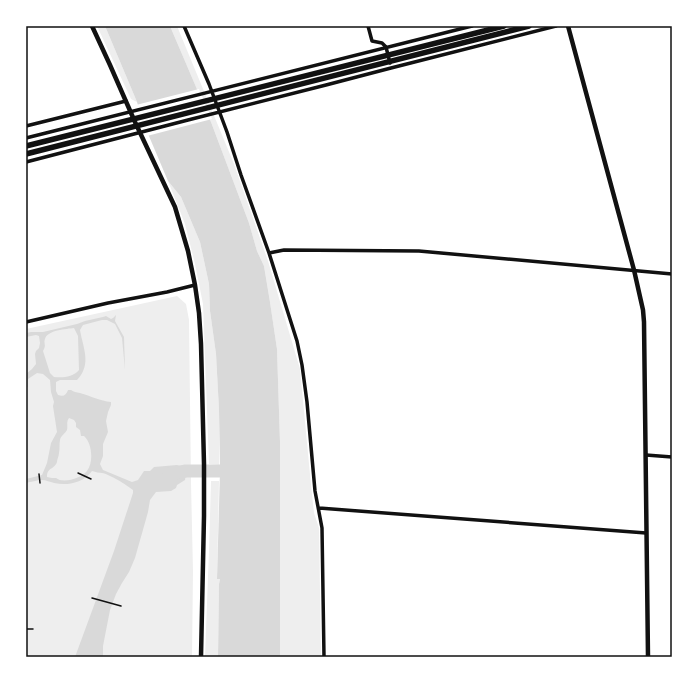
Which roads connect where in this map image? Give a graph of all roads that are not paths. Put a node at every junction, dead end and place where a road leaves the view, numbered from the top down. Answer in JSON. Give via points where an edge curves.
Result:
{"nodes":[{"id":1,"x":92,"y":26,"type":"edge"},
{"id":2,"x":184,"y":26,"type":"edge"},
{"id":3,"x":368,"y":26,"type":"edge"},
{"id":4,"x":472,"y":26,"type":"edge"},
{"id":5,"x":504,"y":26,"type":"edge"},
{"id":6,"x":529,"y":26,"type":"edge"},
{"id":7,"x":556,"y":26,"type":"edge"},
{"id":8,"x":568,"y":26,"type":"edge"},
{"id":9,"x":386,"y":47,"type":"junction"},
{"id":10,"x":388,"y":55,"type":"junction"},
{"id":11,"x":389,"y":62,"type":"junction"},
{"id":12,"x":391,"y":68,"type":"junction"},
{"id":13,"x":324,"y":74,"type":"junction"},
{"id":14,"x":126,"y":101,"type":"junction"},
{"id":15,"x":26,"y":126,"type":"edge"},
{"id":16,"x":26,"y":138,"type":"edge"},
{"id":17,"x":26,"y":146,"type":"edge"},
{"id":18,"x":26,"y":154,"type":"edge"},
{"id":19,"x":26,"y":162,"type":"edge"},
{"id":20,"x":270,"y":253,"type":"junction"},
{"id":21,"x":634,"y":270,"type":"junction"},
{"id":22,"x":672,"y":274,"type":"edge"},
{"id":23,"x":195,"y":285,"type":"junction"},
{"id":24,"x":26,"y":322,"type":"edge"},
{"id":25,"x":646,"y":455,"type":"junction"},
{"id":26,"x":672,"y":458,"type":"edge"},
{"id":27,"x":318,"y":508,"type":"junction"},
{"id":28,"x":646,"y":533,"type":"junction"},
{"id":29,"x":201,"y":657,"type":"edge"},
{"id":30,"x":324,"y":657,"type":"edge"},
{"id":31,"x":648,"y":657,"type":"edge"}],
"edges":[{"from":1,"to":14,"type":"street"},
{"from":2,"to":20,"type":"street","via":[[227,132]]},
{"from":3,"to":9,"type":"street","via":[[372,41],[382,43]]},
{"from":4,"to":9,"type":"street"},
{"from":5,"to":10,"type":"main road"},
{"from":6,"to":11,"type":"main road"},
{"from":7,"to":12,"type":"street"},
{"from":8,"to":21,"type":"street"},
{"from":9,"to":10,"type":"street"},
{"from":9,"to":16,"type":"street"},
{"from":10,"to":11,"type":"street"},
{"from":10,"to":13,"type":"main road"},
{"from":11,"to":12,"type":"street"},
{"from":11,"to":13,"type":"main road"},
{"from":12,"to":19,"type":"street"},
{"from":13,"to":17,"type":"main road"},
{"from":13,"to":18,"type":"main road"},
{"from":14,"to":15,"type":"street"},
{"from":14,"to":23,"type":"street","via":[[175,207]]},
{"from":20,"to":21,"type":"street","via":[[284,250],[419,251]]},
{"from":20,"to":27,"type":"street","via":[[302,365]]},
{"from":21,"to":22,"type":"street"},
{"from":21,"to":25,"type":"street","via":[[644,322]]},
{"from":23,"to":24,"type":"street"},
{"from":23,"to":29,"type":"street","via":[[201,344],[204,464]]},
{"from":25,"to":26,"type":"street"},
{"from":25,"to":28,"type":"street"},
{"from":27,"to":28,"type":"street"},
{"from":27,"to":30,"type":"street","via":[[322,528]]},
{"from":28,"to":31,"type":"street"}]}
